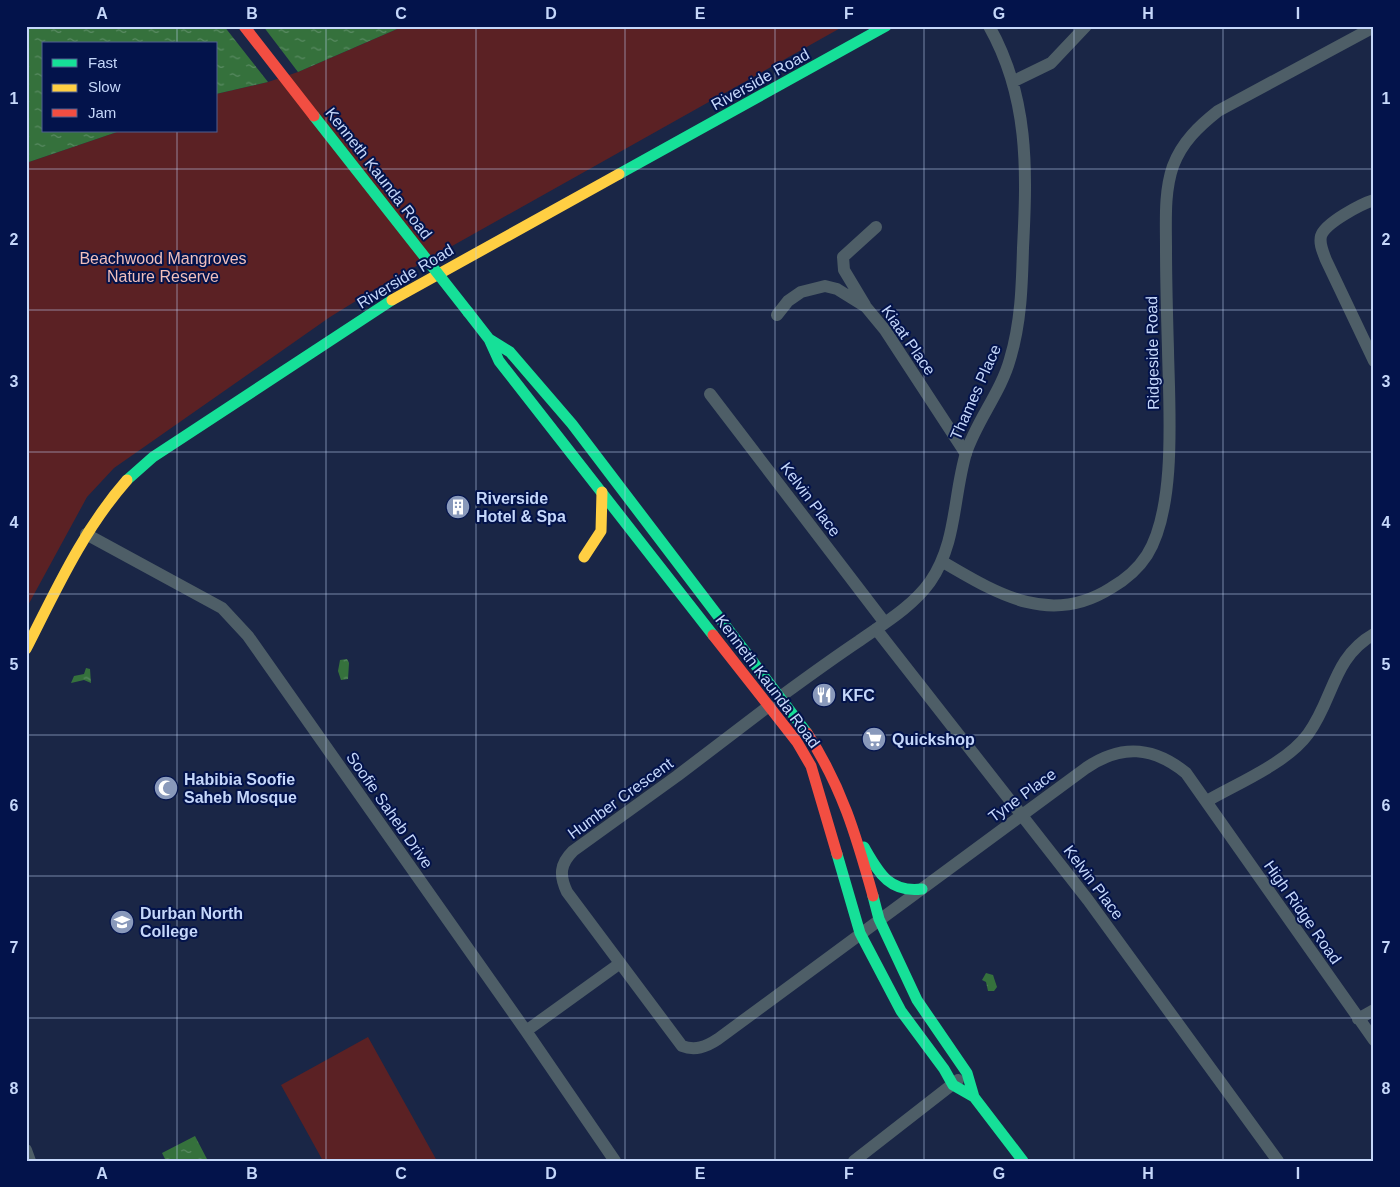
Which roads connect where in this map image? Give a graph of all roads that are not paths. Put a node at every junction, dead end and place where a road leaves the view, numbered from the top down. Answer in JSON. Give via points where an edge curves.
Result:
{"nodes":[{"id":1,"x":244,"y":26,"type":"edge"},
{"id":2,"x":886,"y":26,"type":"edge"},
{"id":3,"x":989,"y":26,"type":"edge"},
{"id":4,"x":1086,"y":26,"type":"edge"},
{"id":5,"x":1374,"y":28,"type":"edge"},
{"id":6,"x":1014,"y":81,"type":"junction"},
{"id":7,"x":1374,"y":200,"type":"edge"},
{"id":8,"x":876,"y":227,"type":"dead end"},
{"id":9,"x":866,"y":307,"type":"junction"},
{"id":10,"x":777,"y":315,"type":"dead end"},
{"id":11,"x":490,"y":339,"type":"junction"},
{"id":12,"x":1374,"y":360,"type":"edge"},
{"id":13,"x":710,"y":394,"type":"dead end"},
{"id":14,"x":966,"y":454,"type":"junction"},
{"id":15,"x":602,"y":492,"type":"junction"},
{"id":16,"x":86,"y":534,"type":"junction"},
{"id":17,"x":584,"y":557,"type":"dead end"},
{"id":18,"x":942,"y":562,"type":"junction"},
{"id":19,"x":881,"y":626,"type":"junction"},
{"id":20,"x":1374,"y":634,"type":"edge"},
{"id":21,"x":26,"y":648,"type":"edge"},
{"id":22,"x":780,"y":697,"type":"junction"},
{"id":23,"x":769,"y":706,"type":"junction"},
{"id":24,"x":1207,"y":801,"type":"junction"},
{"id":25,"x":1022,"y":815,"type":"junction"},
{"id":26,"x":856,"y":834,"type":"junction"},
{"id":27,"x":922,"y":889,"type":"junction"},
{"id":28,"x":879,"y":919,"type":"junction"},
{"id":29,"x":860,"y":933,"type":"junction"},
{"id":30,"x":619,"y":964,"type":"junction"},
{"id":31,"x":917,"y":1000,"type":"junction"},
{"id":32,"x":1374,"y":1010,"type":"edge"},
{"id":33,"x":901,"y":1011,"type":"junction"},
{"id":34,"x":1358,"y":1019,"type":"junction"},
{"id":35,"x":526,"y":1031,"type":"junction"},
{"id":36,"x":1374,"y":1040,"type":"edge"},
{"id":37,"x":946,"y":1044,"type":"junction"},
{"id":38,"x":932,"y":1054,"type":"junction"},
{"id":39,"x":967,"y":1073,"type":"junction"},
{"id":40,"x":952,"y":1085,"type":"junction"},
{"id":41,"x":974,"y":1097,"type":"junction"},
{"id":42,"x":26,"y":1150,"type":"edge"},
{"id":43,"x":30,"y":1161,"type":"edge"},
{"id":44,"x":615,"y":1161,"type":"edge"},
{"id":45,"x":854,"y":1161,"type":"edge"},
{"id":46,"x":1023,"y":1161,"type":"edge"},
{"id":47,"x":1278,"y":1161,"type":"edge"}],
"edges":[{"from":1,"to":11,"type":"main road","name":"Kenneth Kaunda Road","bridge":true},
{"from":2,"to":16,"type":"main road","name":"Riverside Road","via":[[402,294],[153,457],[118,488]]},
{"from":3,"to":6,"type":"street","name":"Thames Place"},
{"from":4,"to":6,"type":"street","via":[[1051,63]]},
{"from":5,"to":18,"type":"street","name":"Ridgeside Road","via":[[1218,111],[1188,139],[1173,166],[1166,204],[1170,422],[1162,512],[1146,556],[1130,575],[1101,595],[1071,603],[1046,605],[1021,602]]},
{"from":6,"to":14,"type":"street","name":"Thames Place","via":[[1025,158],[1018,330],[1002,381]]},
{"from":7,"to":12,"type":"street","via":[[1326,228],[1321,242],[1326,260]]},
{"from":8,"to":9,"type":"street","via":[[843,257],[844,270]]},
{"from":9,"to":10,"type":"street","name":"Kiaat Place","via":[[837,289],[825,286],[801,292]]},
{"from":9,"to":14,"type":"street","name":"Kiaat Place","via":[[885,330]]},
{"from":11,"to":15,"type":"main road","name":"Kenneth Kaunda Road","via":[[499,361]]},
{"from":11,"to":22,"type":"main road","name":"Kenneth Kaunda Road","via":[[510,352],[572,424]]},
{"from":13,"to":19,"type":"street","name":"Kelvin Place"},
{"from":14,"to":18,"type":"street","name":"Thames Place","via":[[950,541]]},
{"from":15,"to":17,"type":"main road","via":[[601,531]]},
{"from":15,"to":23,"type":"main road","name":"Kenneth Kaunda Road"},
{"from":16,"to":21,"type":"main road","name":"Riverside Road"},
{"from":16,"to":35,"type":"street","name":"Soofie Saheb Drive","via":[[222,608],[248,636]]},
{"from":18,"to":19,"type":"street","name":"Thames Place","via":[[917,596]]},
{"from":19,"to":22,"type":"street","name":"Thames Place"},
{"from":19,"to":25,"type":"street","name":"Kelvin Place"},
{"from":20,"to":24,"type":"street","via":[[1350,652],[1339,668],[1319,718],[1308,735],[1293,750]]},
{"from":22,"to":26,"type":"main road","name":"Kenneth Kaunda Road","via":[[824,759]]},
{"from":23,"to":29,"type":"main road","name":"Kenneth Kaunda Road","via":[[797,742],[810,766]]},
{"from":23,"to":30,"type":"street","name":"Humber Crescent","via":[[564,859],[561,876],[567,892]]},
{"from":24,"to":25,"type":"street","name":"Tyne Place","via":[[1186,773],[1173,762],[1126,751],[1100,758]]},
{"from":24,"to":34,"type":"street","name":"High Ridge Road"},
{"from":25,"to":27,"type":"street","name":"Tyne Place"},
{"from":25,"to":47,"type":"street","name":"Kelvin Place"},
{"from":26,"to":27,"type":"main road","via":[[889,884],[903,891]]},
{"from":26,"to":28,"type":"main road","name":"Kenneth Kaunda Road"},
{"from":27,"to":28,"type":"street","name":"Tyne Place"},
{"from":28,"to":29,"type":"street","name":"Tyne Place"},
{"from":28,"to":31,"type":"main road","name":"Kenneth Kaunda Road"},
{"from":29,"to":30,"type":"street","name":"Humber Crescent","via":[[705,1047],[682,1046]]},
{"from":29,"to":33,"type":"main road","name":"Kenneth Kaunda Road"},
{"from":30,"to":35,"type":"street"},
{"from":31,"to":33,"type":"main road"},
{"from":31,"to":37,"type":"main road","name":"Kenneth Kaunda Road"},
{"from":32,"to":34,"type":"street"},
{"from":33,"to":38,"type":"main road","name":"Kenneth Kaunda Road"},
{"from":34,"to":36,"type":"street","name":"High Ridge Road"},
{"from":35,"to":44,"type":"street","name":"Soofie Saheb Drive"},
{"from":37,"to":38,"type":"main road"},
{"from":37,"to":39,"type":"main road","name":"Kenneth Kaunda Road"},
{"from":38,"to":40,"type":"main road","name":"Kenneth Kaunda Road"},
{"from":39,"to":40,"type":"street"},
{"from":39,"to":41,"type":"main road","name":"Kenneth Kaunda Road"},
{"from":40,"to":41,"type":"main road","name":"Kenneth Kaunda Road"},
{"from":40,"to":45,"type":"street"},
{"from":41,"to":46,"type":"main road","name":"Kenneth Kaunda Road"},
{"from":42,"to":43,"type":"street"}]}
